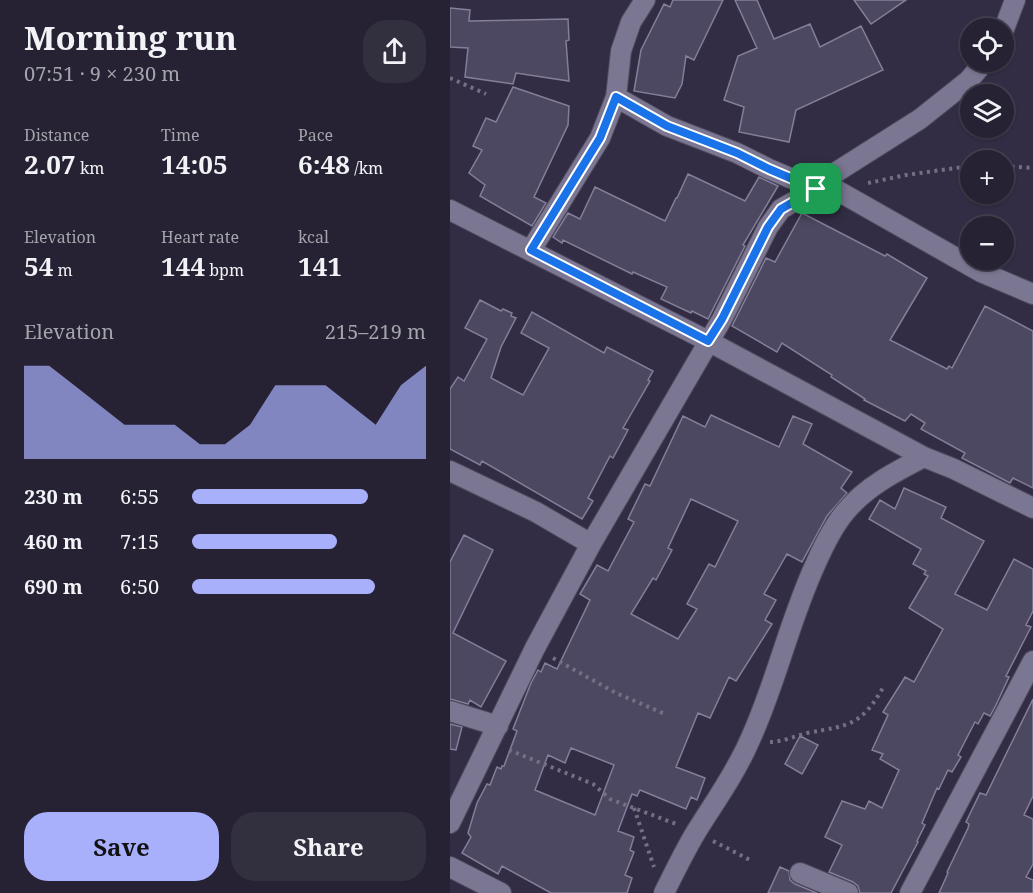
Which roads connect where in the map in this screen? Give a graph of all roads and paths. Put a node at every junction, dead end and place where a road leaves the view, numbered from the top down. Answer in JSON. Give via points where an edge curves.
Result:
{"nodes":[{"id":1,"x":645,"y":0,"type":"edge"},
{"id":2,"x":1015,"y":0,"type":"edge"},
{"id":3,"x":1008,"y":18,"type":"edge"},
{"id":4,"x":976,"y":72,"type":"edge"},
{"id":5,"x":450,"y":78,"type":"edge"},
{"id":6,"x":486,"y":94,"type":"dead end"},
{"id":7,"x":616,"y":97,"type":"junction"},
{"id":8,"x":960,"y":167,"type":"edge"},
{"id":9,"x":1014,"y":167,"type":"edge"},
{"id":10,"x":1033,"y":168,"type":"edge"},
{"id":11,"x":825,"y":187,"type":"junction"},
{"id":12,"x":450,"y":210,"type":"edge"},
{"id":13,"x":531,"y":250,"type":"junction"},
{"id":14,"x":1033,"y":294,"type":"edge"},
{"id":15,"x":708,"y":341,"type":"junction"},
{"id":16,"x":924,"y":457,"type":"junction"},
{"id":17,"x":450,"y":471,"type":"edge"},
{"id":18,"x":1033,"y":508,"type":"edge"},
{"id":19,"x":591,"y":544,"type":"junction"},
{"id":20,"x":534,"y":648,"type":"junction"},
{"id":21,"x":1033,"y":661,"type":"edge"},
{"id":22,"x":884,"y":686,"type":"dead end"},
{"id":23,"x":450,"y":711,"type":"edge"},
{"id":24,"x":665,"y":714,"type":"dead end"},
{"id":25,"x":493,"y":734,"type":"junction"},
{"id":26,"x":749,"y":743,"type":"junction"},
{"id":27,"x":634,"y":808,"type":"junction"},
{"id":28,"x":450,"y":823,"type":"edge"},
{"id":29,"x":696,"y":832,"type":"junction"},
{"id":30,"x":752,"y":861,"type":"dead end"},
{"id":31,"x":450,"y":867,"type":"edge"},
{"id":32,"x":656,"y":872,"type":"dead end"},
{"id":33,"x":800,"y":873,"type":"dead end"},
{"id":34,"x":501,"y":893,"type":"edge"},
{"id":35,"x":664,"y":893,"type":"edge"},
{"id":36,"x":848,"y":893,"type":"edge"},
{"id":37,"x":910,"y":893,"type":"edge"}],
"edges":[{"from":1,"to":7,"type":"street","via":[[631,22],[621,51]]},
{"from":2,"to":3,"type":"street"},
{"from":4,"to":11,"type":"street","via":[[920,119],[838,171]]},
{"from":5,"to":6,"type":"path"},
{"from":7,"to":11,"type":"street","via":[[667,126],[769,169]]},
{"from":7,"to":13,"type":"street","via":[[600,138]]},
{"from":8,"to":11,"type":"path","via":[[847,188]]},
{"from":9,"to":10,"type":"path"},
{"from":11,"to":14,"type":"street","via":[[981,272]]},
{"from":11,"to":15,"type":"street","via":[[781,209]]},
{"from":12,"to":13,"type":"street"},
{"from":13,"to":15,"type":"street"},
{"from":15,"to":16,"type":"street"},
{"from":15,"to":19,"type":"street"},
{"from":16,"to":18,"type":"street"},
{"from":16,"to":26,"type":"street","via":[[869,489],[845,512],[824,544],[796,607]]},
{"from":17,"to":19,"type":"street","via":[[536,512]]},
{"from":19,"to":20,"type":"street"},
{"from":20,"to":24,"type":"path","via":[[616,693]]},
{"from":20,"to":25,"type":"street"},
{"from":21,"to":37,"type":"street"},
{"from":22,"to":26,"type":"path","via":[[864,716],[852,723],[775,742]]},
{"from":23,"to":25,"type":"street"},
{"from":25,"to":27,"type":"path","via":[[593,784],[610,799]]},
{"from":25,"to":28,"type":"street"},
{"from":26,"to":29,"type":"street"},
{"from":27,"to":29,"type":"path"},
{"from":27,"to":32,"type":"path"},
{"from":29,"to":30,"type":"path"},
{"from":29,"to":35,"type":"street"},
{"from":31,"to":34,"type":"street"},
{"from":33,"to":36,"type":"street"}]}
